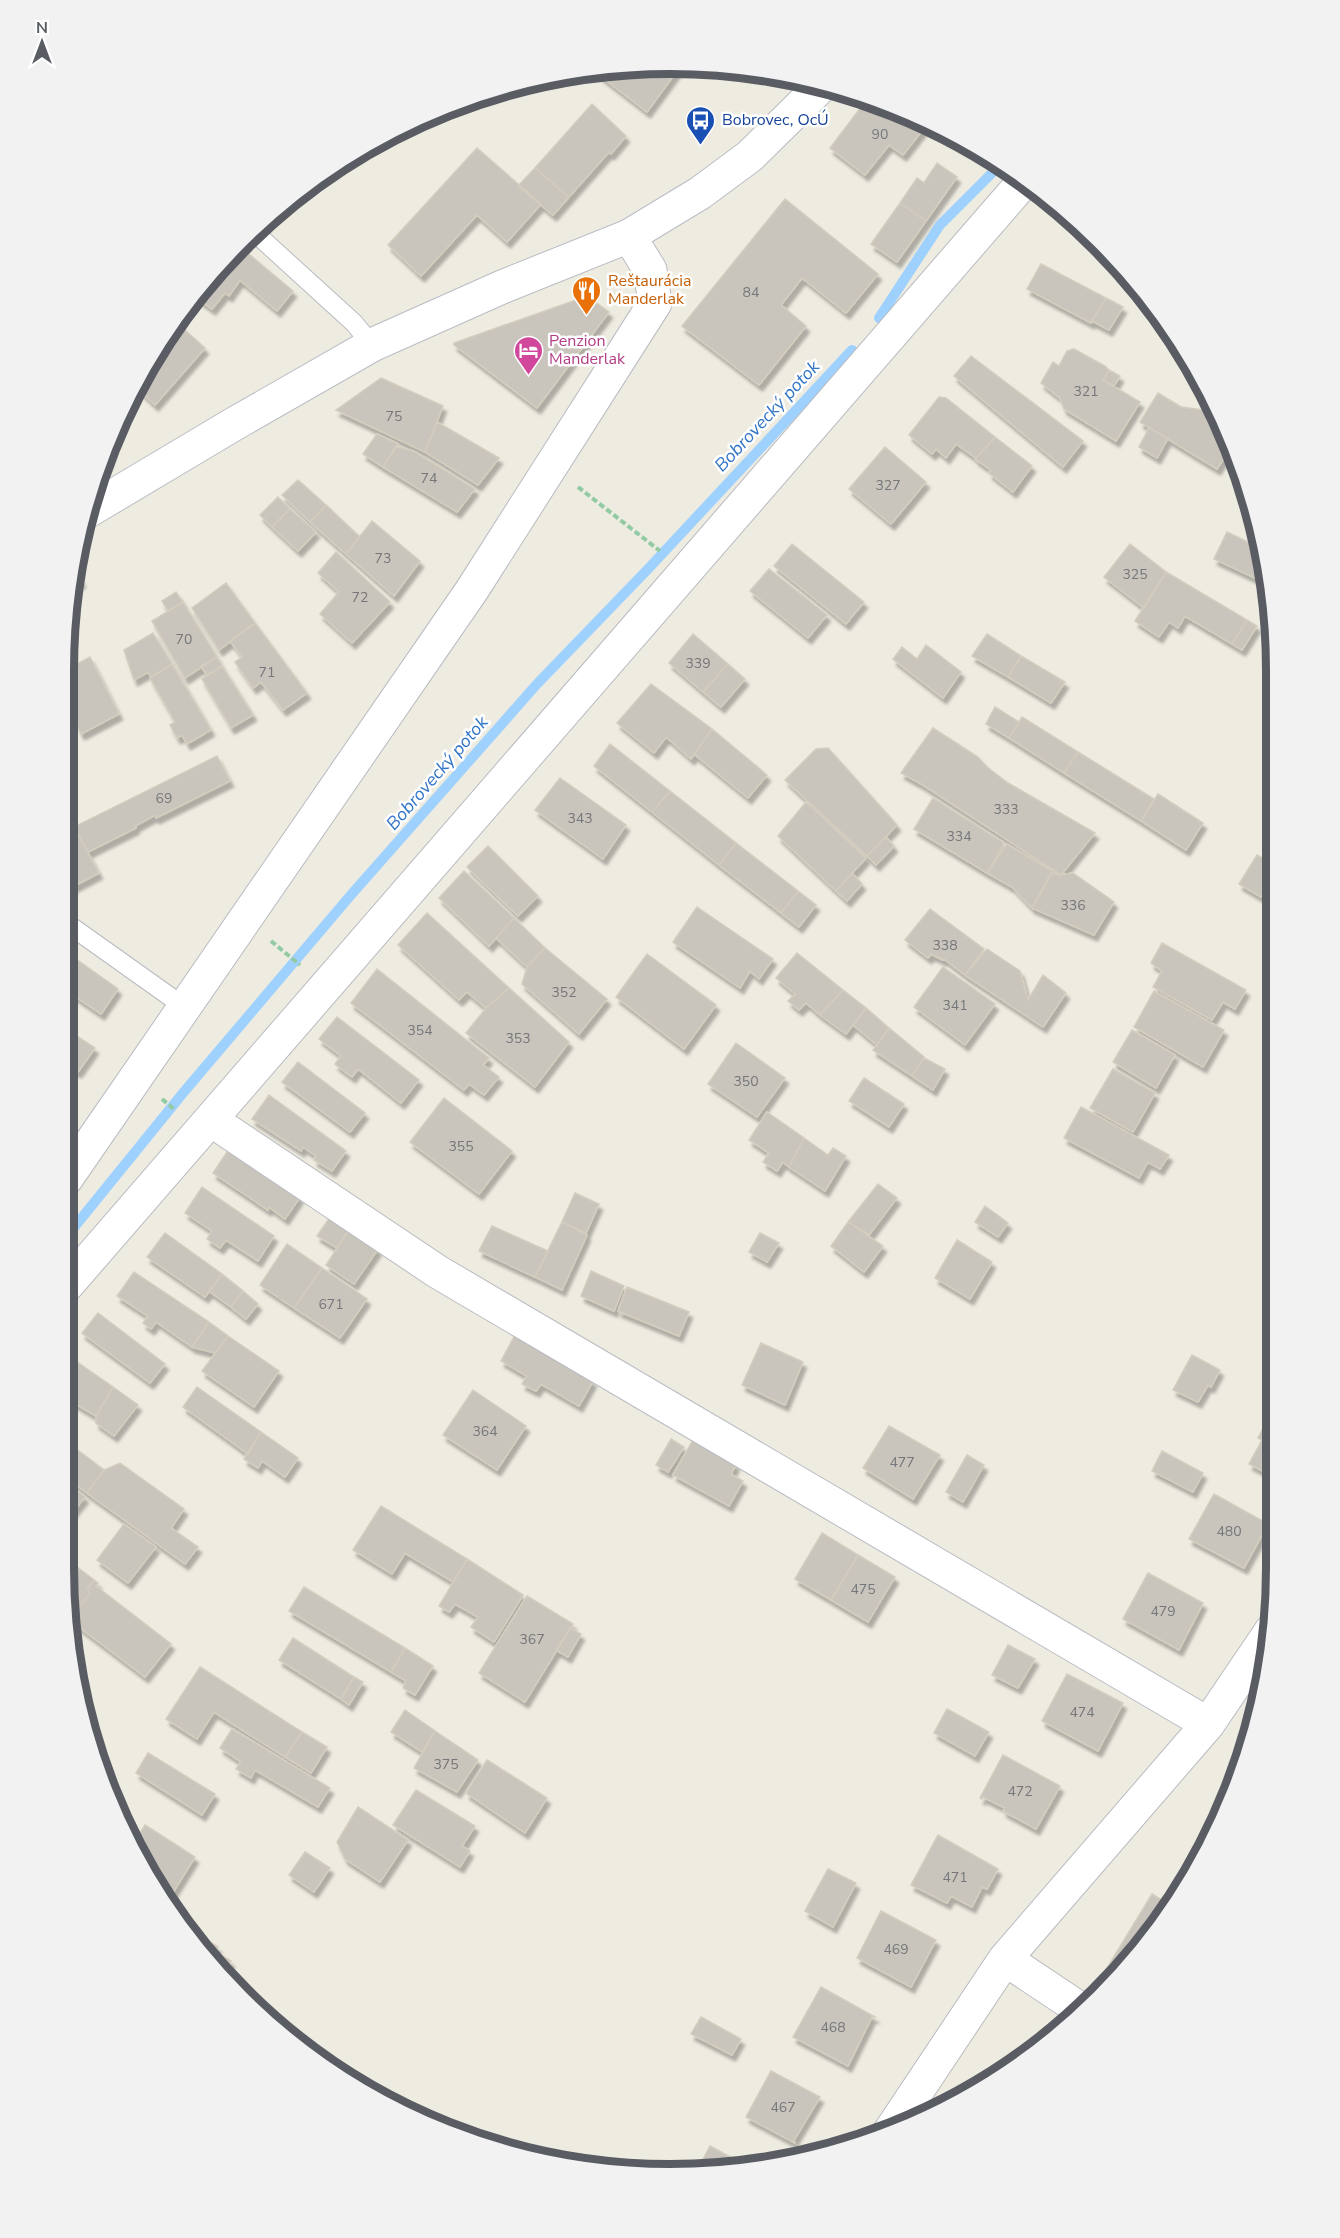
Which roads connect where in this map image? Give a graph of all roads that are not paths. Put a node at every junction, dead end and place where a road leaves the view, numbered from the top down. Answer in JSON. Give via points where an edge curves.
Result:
{"nodes":[{"id":1,"x":815,"y":92,"type":"edge"},
{"id":2,"x":1018,"y":186,"type":"edge"},
{"id":3,"x":629,"y":236,"type":"junction"},
{"id":4,"x":259,"y":238,"type":"edge"},
{"id":5,"x":372,"y":345,"type":"junction"},
{"id":6,"x":97,"y":506,"type":"edge"},
{"id":7,"x":74,"y":928,"type":"edge"},
{"id":8,"x":186,"y":1008,"type":"junction"},
{"id":9,"x":211,"y":1120,"type":"junction"},
{"id":10,"x":74,"y":1168,"type":"edge"},
{"id":11,"x":74,"y":1277,"type":"edge"},
{"id":12,"x":1261,"y":1646,"type":"edge"},
{"id":13,"x":1208,"y":1724,"type":"junction"},
{"id":14,"x":1005,"y":1959,"type":"junction"},
{"id":15,"x":1075,"y":2005,"type":"edge"},
{"id":16,"x":898,"y":2119,"type":"edge"}],
"edges":[{"from":1,"to":3,"type":"street","via":[[750,156],[700,193]]},
{"from":2,"to":9,"type":"street"},
{"from":3,"to":5,"type":"street"},
{"from":3,"to":8,"type":"street","via":[[651,270],[655,303],[472,591]]},
{"from":4,"to":5,"type":"lane","via":[[354,323]]},
{"from":5,"to":6,"type":"street"},
{"from":7,"to":8,"type":"lane"},
{"from":8,"to":10,"type":"street"},
{"from":9,"to":11,"type":"street"},
{"from":9,"to":13,"type":"street","via":[[438,1272]]},
{"from":12,"to":13,"type":"street"},
{"from":13,"to":14,"type":"street"},
{"from":14,"to":15,"type":"street"},
{"from":14,"to":16,"type":"street"}]}
